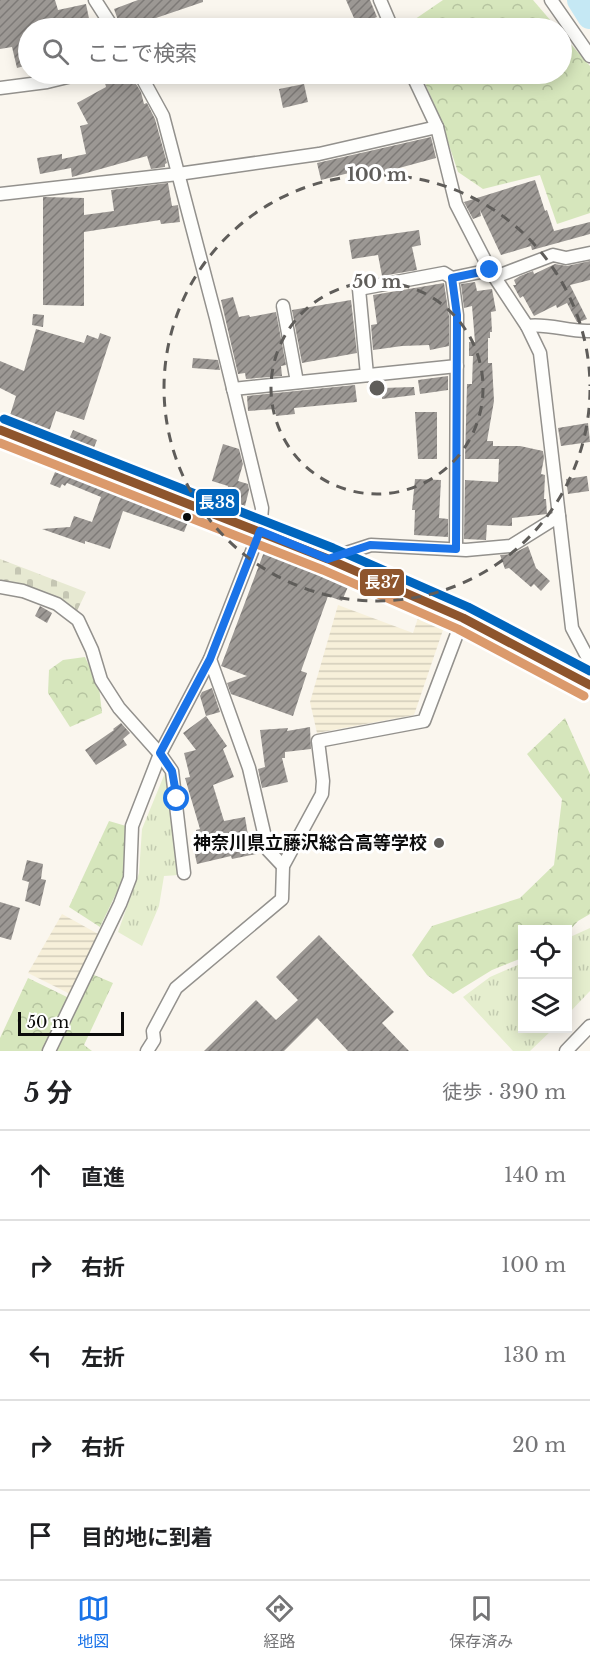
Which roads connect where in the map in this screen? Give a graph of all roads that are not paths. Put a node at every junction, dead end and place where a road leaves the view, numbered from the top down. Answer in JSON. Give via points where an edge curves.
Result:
{"nodes":[{"id":1,"x":95,"y":0,"type":"edge"},
{"id":2,"x":380,"y":0,"type":"edge"},
{"id":3,"x":551,"y":0,"type":"edge"},
{"id":4,"x":107,"y":18,"type":"edge"},
{"id":5,"x":388,"y":18,"type":"edge"},
{"id":6,"x":564,"y":18,"type":"edge"},
{"id":7,"x":572,"y":30,"type":"edge"},
{"id":8,"x":590,"y":56,"type":"edge"},
{"id":9,"x":31,"y":84,"type":"edge"},
{"id":10,"x":145,"y":84,"type":"edge"},
{"id":11,"x":417,"y":84,"type":"edge"},
{"id":12,"x":0,"y":88,"type":"edge"},
{"id":13,"x":437,"y":127,"type":"junction"},
{"id":14,"x":178,"y":174,"type":"junction"},
{"id":15,"x":0,"y":194,"type":"edge"},
{"id":16,"x":590,"y":253,"type":"edge"},
{"id":17,"x":492,"y":274,"type":"junction"},
{"id":18,"x":452,"y":278,"type":"junction"},
{"id":19,"x":283,"y":306,"type":"dead end"},
{"id":20,"x":527,"y":326,"type":"junction"},
{"id":21,"x":590,"y":331,"type":"edge"},
{"id":22,"x":457,"y":366,"type":"junction"},
{"id":23,"x":367,"y":375,"type":"junction"},
{"id":24,"x":297,"y":382,"type":"junction"},
{"id":25,"x":233,"y":389,"type":"junction"},
{"id":26,"x":0,"y":430,"type":"edge"},
{"id":27,"x":559,"y":516,"type":"junction"},
{"id":28,"x":260,"y":531,"type":"junction"},
{"id":29,"x":456,"y":549,"type":"junction"},
{"id":30,"x":328,"y":559,"type":"junction"},
{"id":31,"x":0,"y":587,"type":"edge"},
{"id":32,"x":463,"y":618,"type":"junction"},
{"id":33,"x":210,"y":659,"type":"junction"},
{"id":34,"x":590,"y":662,"type":"edge"},
{"id":35,"x":590,"y":685,"type":"edge"},
{"id":36,"x":160,"y":753,"type":"junction"},
{"id":37,"x":283,"y":866,"type":"junction"},
{"id":38,"x":184,"y":873,"type":"dead end"},
{"id":39,"x":590,"y":1026,"type":"edge"},
{"id":40,"x":50,"y":1051,"type":"edge"},
{"id":41,"x":147,"y":1051,"type":"edge"},
{"id":42,"x":566,"y":1051,"type":"edge"}],
"edges":[{"from":1,"to":4,"type":"street"},
{"from":2,"to":5,"type":"street"},
{"from":3,"to":6,"type":"street"},
{"from":7,"to":8,"type":"street"},
{"from":9,"to":12,"type":"street"},
{"from":10,"to":14,"type":"street","via":[[163,116]]},
{"from":11,"to":13,"type":"street"},
{"from":13,"to":14,"type":"street","via":[[319,154]]},
{"from":13,"to":17,"type":"street","via":[[456,204]]},
{"from":14,"to":15,"type":"street"},
{"from":14,"to":25,"type":"street"},
{"from":16,"to":17,"type":"street","via":[[566,258],[553,255]]},
{"from":17,"to":18,"type":"street"},
{"from":17,"to":20,"type":"street"},
{"from":18,"to":22,"type":"street"},
{"from":18,"to":23,"type":"street","via":[[444,273],[359,289]]},
{"from":19,"to":24,"type":"street"},
{"from":20,"to":21,"type":"street","via":[[543,324]]},
{"from":20,"to":27,"type":"street","via":[[540,353]]},
{"from":22,"to":23,"type":"street"},
{"from":22,"to":29,"type":"street"},
{"from":23,"to":24,"type":"street"},
{"from":24,"to":25,"type":"street"},
{"from":25,"to":28,"type":"street","via":[[262,508]]},
{"from":26,"to":28,"type":"street"},
{"from":27,"to":29,"type":"street","via":[[512,546]]},
{"from":27,"to":34,"type":"street","via":[[572,628]]},
{"from":28,"to":30,"type":"street"},
{"from":28,"to":33,"type":"street"},
{"from":29,"to":30,"type":"street","via":[[370,545]]},
{"from":30,"to":32,"type":"street"},
{"from":31,"to":36,"type":"street","via":[[57,604],[78,620],[101,680],[118,708]]},
{"from":32,"to":35,"type":"street"},
{"from":32,"to":37,"type":"street","via":[[424,721],[318,741],[322,794]]},
{"from":33,"to":36,"type":"street"},
{"from":33,"to":37,"type":"street","via":[[249,768],[268,850]]},
{"from":36,"to":38,"type":"street","via":[[172,771]]},
{"from":36,"to":40,"type":"street","via":[[132,826],[130,878]]},
{"from":37,"to":41,"type":"street","via":[[282,899],[176,988]]},
{"from":39,"to":42,"type":"street"}]}
